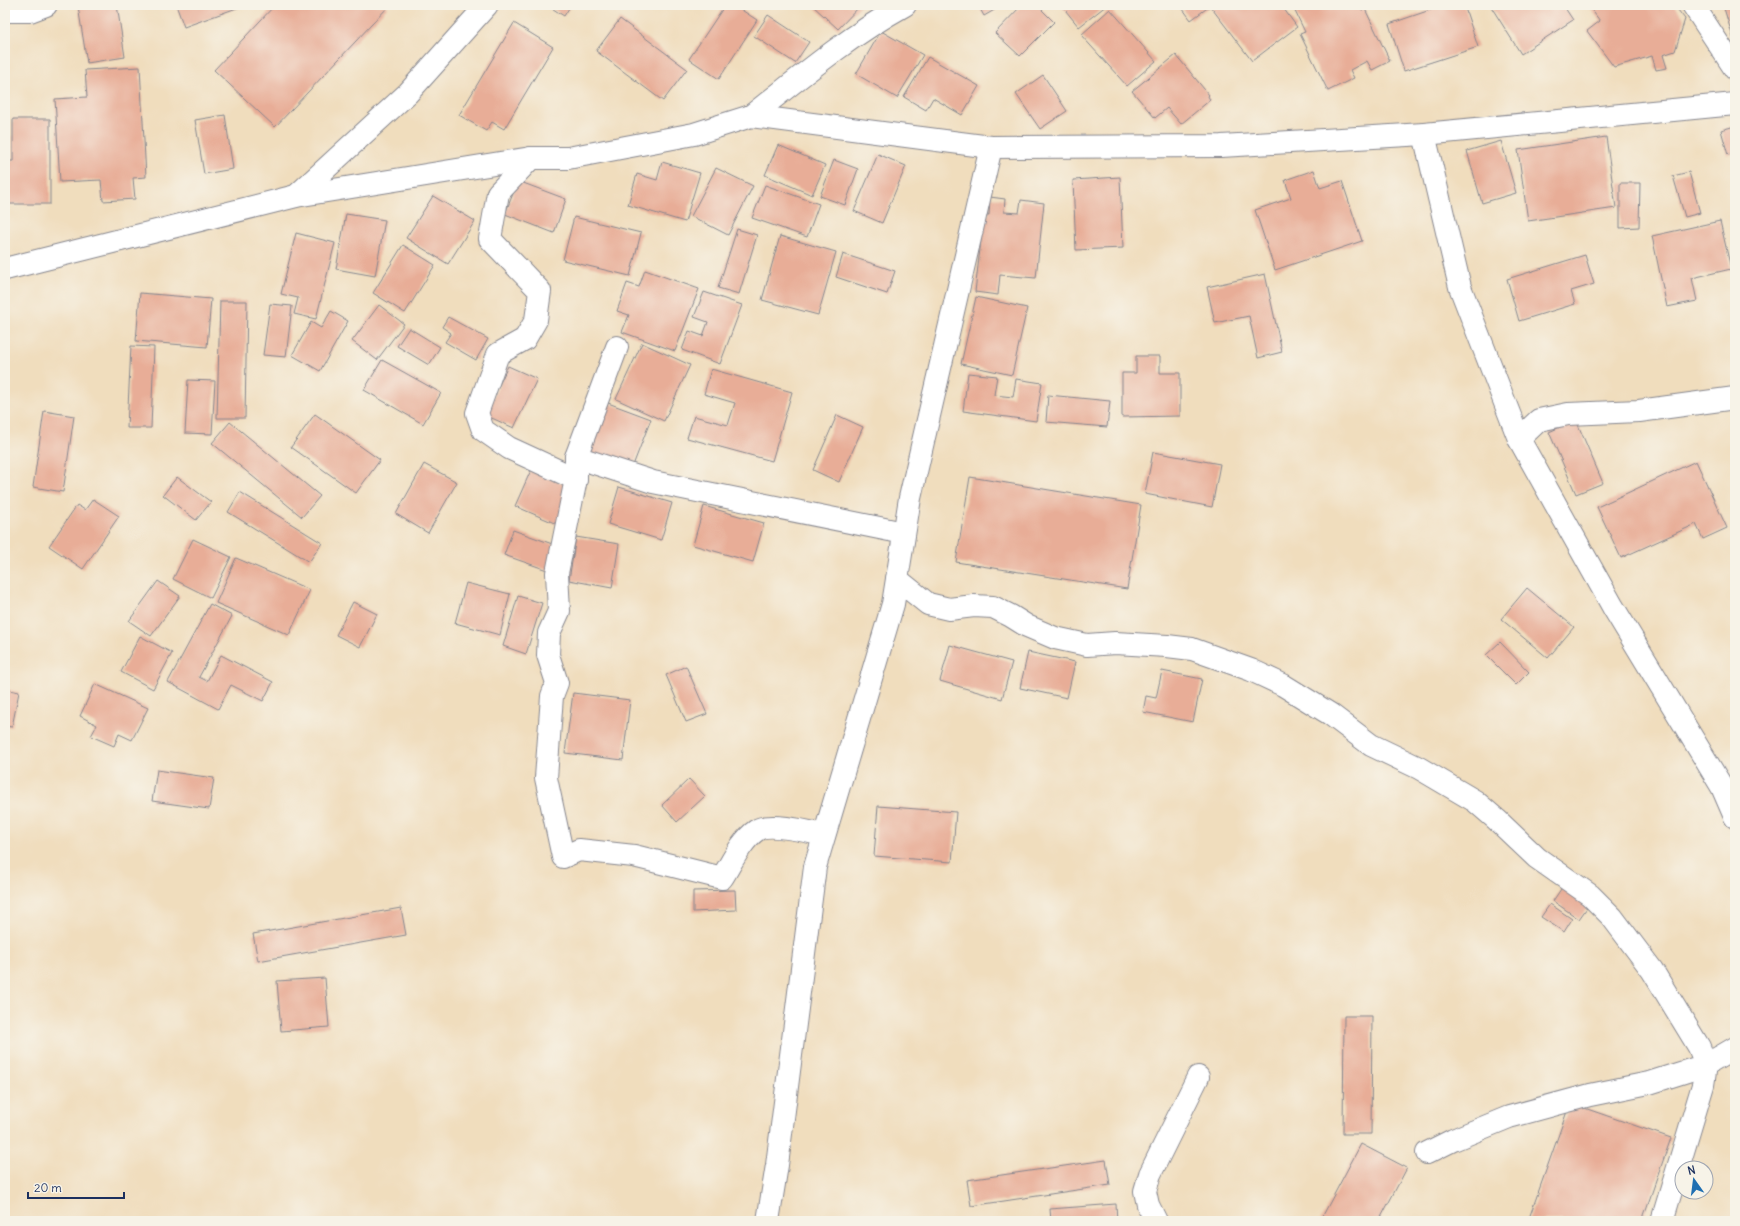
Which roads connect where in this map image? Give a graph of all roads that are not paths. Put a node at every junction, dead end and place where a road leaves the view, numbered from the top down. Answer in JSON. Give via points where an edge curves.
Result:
{"nodes":[{"id":1,"x":46,"y":5,"type":"edge"},
{"id":2,"x":487,"y":5,"type":"edge"},
{"id":3,"x":905,"y":5,"type":"edge"},
{"id":4,"x":1693,"y":5,"type":"edge"},
{"id":5,"x":5,"y":11,"type":"edge"},
{"id":6,"x":1735,"y":69,"type":"edge"},
{"id":7,"x":1735,"y":104,"type":"edge"},
{"id":8,"x":751,"y":116,"type":"junction"},
{"id":9,"x":1424,"y":134,"type":"junction"},
{"id":10,"x":992,"y":146,"type":"junction"},
{"id":11,"x":531,"y":158,"type":"junction"},
{"id":12,"x":296,"y":196,"type":"junction"},
{"id":13,"x":5,"y":269,"type":"edge"},
{"id":14,"x":618,"y":347,"type":"dead end"},
{"id":15,"x":1735,"y":398,"type":"edge"},
{"id":16,"x":1519,"y":439,"type":"junction"},
{"id":17,"x":576,"y":457,"type":"junction"},
{"id":18,"x":576,"y":479,"type":"junction"},
{"id":19,"x":904,"y":533,"type":"junction"},
{"id":20,"x":897,"y":579,"type":"junction"},
{"id":21,"x":1735,"y":817,"type":"edge"},
{"id":22,"x":824,"y":835,"type":"junction"},
{"id":23,"x":1735,"y":1048,"type":"edge"},
{"id":24,"x":1706,"y":1065,"type":"junction"},
{"id":25,"x":1198,"y":1077,"type":"dead end"},
{"id":26,"x":1427,"y":1153,"type":"dead end"},
{"id":27,"x":768,"y":1221,"type":"edge"},
{"id":28,"x":1156,"y":1221,"type":"edge"},
{"id":29,"x":1662,"y":1221,"type":"edge"}],
"edges":[{"from":1,"to":5,"type":"street","via":[[30,11]]},
{"from":2,"to":12,"type":"street","via":[[408,93]]},
{"from":3,"to":8,"type":"street","via":[[883,17],[812,67]]},
{"from":4,"to":6,"type":"street"},
{"from":7,"to":9,"type":"street"},
{"from":8,"to":10,"type":"street"},
{"from":8,"to":11,"type":"street","via":[[694,134],[568,158]]},
{"from":9,"to":10,"type":"street","via":[[1221,146]]},
{"from":9,"to":16,"type":"street","via":[[1460,287]]},
{"from":10,"to":19,"type":"street"},
{"from":11,"to":12,"type":"street"},
{"from":11,"to":18,"type":"street","via":[[498,193],[490,239],[540,291],[536,320],[525,339],[498,354],[477,413],[483,430],[509,448]]},
{"from":12,"to":13,"type":"street"},
{"from":14,"to":17,"type":"street"},
{"from":15,"to":16,"type":"street","via":[[1639,411],[1568,414],[1539,420]]},
{"from":16,"to":21,"type":"street","via":[[1613,607],[1722,787]]},
{"from":17,"to":18,"type":"street"},
{"from":17,"to":19,"type":"street","via":[[653,482]]},
{"from":18,"to":22,"type":"street","via":[[557,574],[559,611],[549,633],[548,655],[557,684],[552,696],[546,778],[563,856],[579,850],[634,856],[722,878],[743,844],[758,829],[781,827]]},
{"from":19,"to":20,"type":"street"},
{"from":20,"to":22,"type":"street","via":[[893,604]]},
{"from":20,"to":24,"type":"street","via":[[928,604],[950,609],[993,607],[1055,638],[1087,645],[1115,643],[1192,649],[1251,670],[1283,685],[1330,714],[1371,745],[1419,768],[1475,801],[1537,858],[1590,895],[1612,917],[1652,970],[1699,1047]]},
{"from":22,"to":27,"type":"street","via":[[815,867]]},
{"from":23,"to":24,"type":"street"},
{"from":24,"to":26,"type":"street","via":[[1649,1083],[1509,1116]]},
{"from":24,"to":29,"type":"street","via":[[1703,1085]]},
{"from":25,"to":28,"type":"street","via":[[1149,1180],[1146,1191],[1148,1205]]}]}
